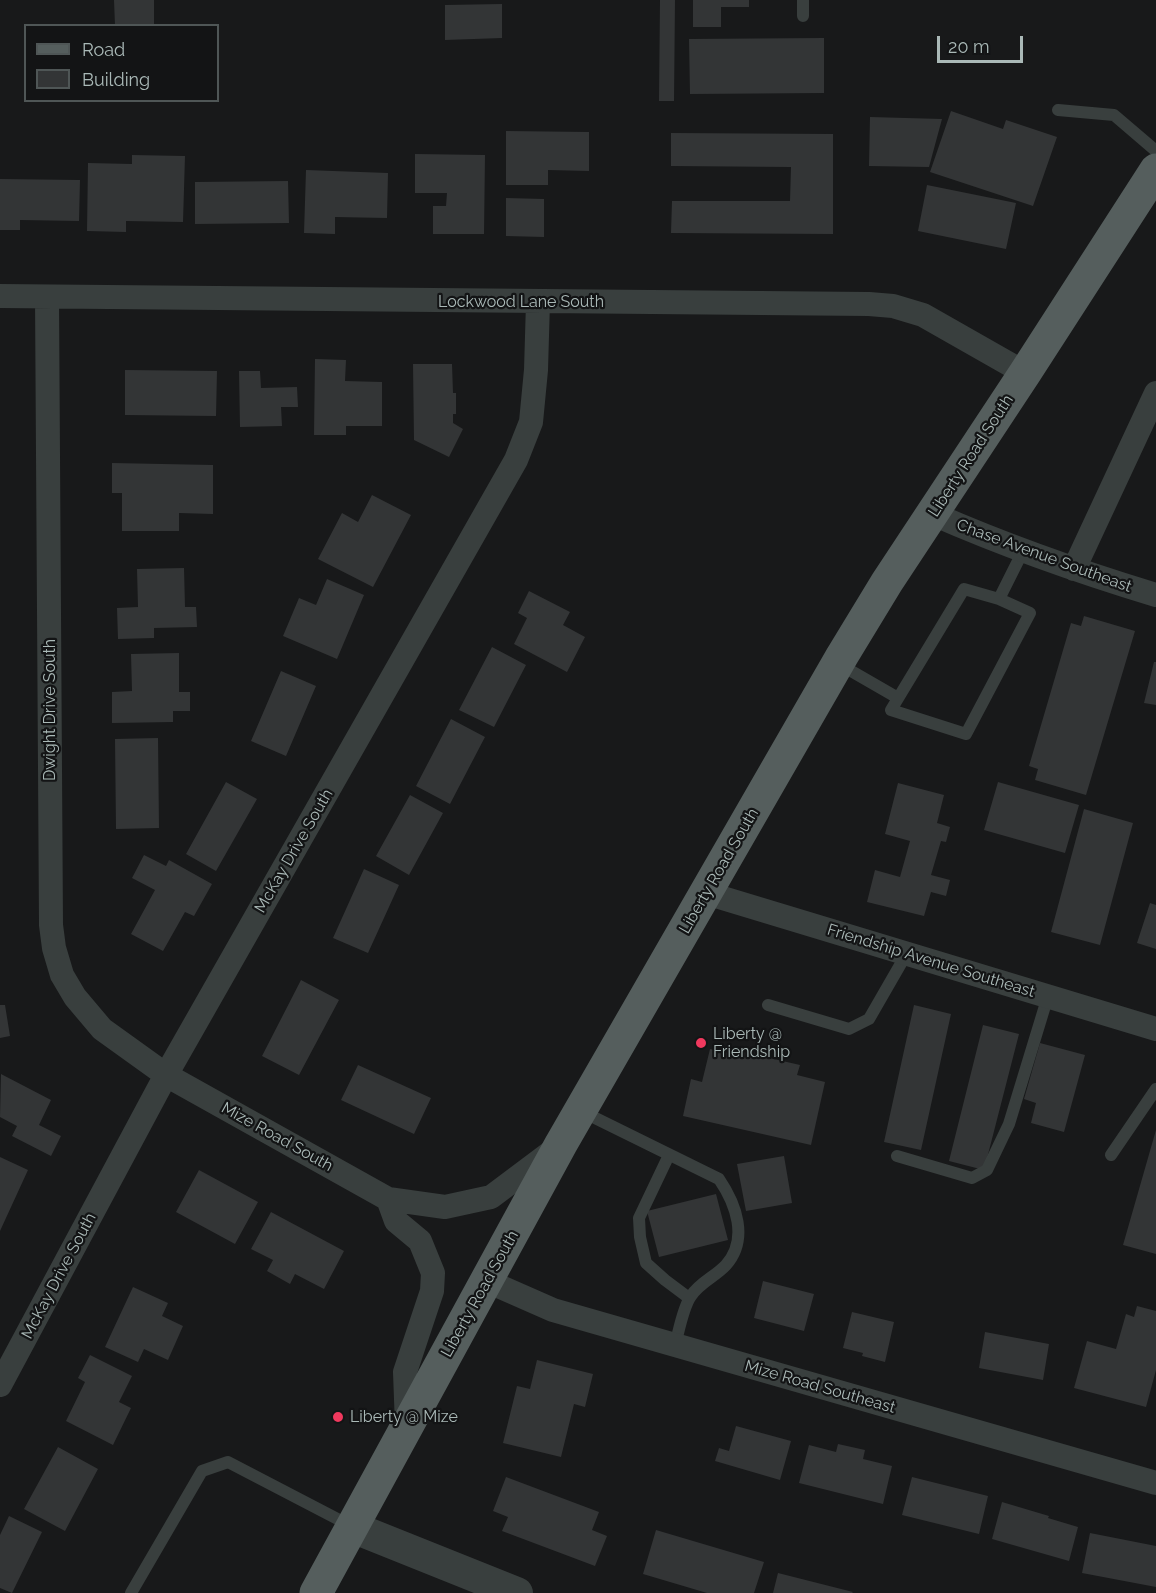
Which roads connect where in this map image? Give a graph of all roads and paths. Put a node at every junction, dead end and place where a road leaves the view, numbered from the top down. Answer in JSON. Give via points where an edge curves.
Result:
{"nodes":[{"id":1,"x":803,"y":0,"type":"edge"},
{"id":2,"x":803,"y":16,"type":"dead end"},
{"id":3,"x":1058,"y":110,"type":"dead end"},
{"id":4,"x":1156,"y":151,"type":"edge"},
{"id":5,"x":1156,"y":170,"type":"edge"},
{"id":6,"x":0,"y":296,"type":"edge"},
{"id":7,"x":47,"y":298,"type":"junction"},
{"id":8,"x":538,"y":302,"type":"junction"},
{"id":9,"x":1025,"y":373,"type":"junction"},
{"id":10,"x":1156,"y":393,"type":"edge"},
{"id":11,"x":933,"y":514,"type":"junction"},
{"id":12,"x":1023,"y":551,"type":"junction"},
{"id":13,"x":1074,"y":569,"type":"junction"},
{"id":14,"x":1156,"y":595,"type":"edge"},
{"id":15,"x":999,"y":599,"type":"junction"},
{"id":16,"x":837,"y":664,"type":"junction"},
{"id":17,"x":898,"y":698,"type":"junction"},
{"id":18,"x":706,"y":893,"type":"junction"},
{"id":19,"x":907,"y":953,"type":"junction"},
{"id":20,"x":1048,"y":996,"type":"junction"},
{"id":21,"x":768,"y":1005,"type":"dead end"},
{"id":22,"x":1156,"y":1029,"type":"edge"},
{"id":23,"x":166,"y":1075,"type":"junction"},
{"id":24,"x":1156,"y":1089,"type":"edge"},
{"id":25,"x":580,"y":1110,"type":"junction"},
{"id":26,"x":561,"y":1144,"type":"junction"},
{"id":27,"x":669,"y":1155,"type":"junction"},
{"id":28,"x":1112,"y":1155,"type":"dead end"},
{"id":29,"x":897,"y":1156,"type":"dead end"},
{"id":30,"x":388,"y":1199,"type":"junction"},
{"id":31,"x":487,"y":1281,"type":"junction"},
{"id":32,"x":689,"y":1298,"type":"junction"},
{"id":33,"x":675,"y":1345,"type":"junction"},
{"id":34,"x":0,"y":1385,"type":"edge"},
{"id":35,"x":407,"y":1428,"type":"junction"},
{"id":36,"x":1156,"y":1483,"type":"edge"},
{"id":37,"x":352,"y":1527,"type":"junction"},
{"id":38,"x":131,"y":1593,"type":"edge"},
{"id":39,"x":316,"y":1593,"type":"edge"},
{"id":40,"x":517,"y":1593,"type":"edge"}],
"edges":[{"from":1,"to":2,"type":"lane"},
{"from":3,"to":4,"type":"lane","via":[[1114,115]]},
{"from":5,"to":9,"type":"main road","name":"Liberty Road South"},
{"from":6,"to":7,"type":"street","name":"Lockwood Lane South"},
{"from":7,"to":8,"type":"street","name":"Lockwood Lane South"},
{"from":7,"to":23,"type":"street","name":"Dwight Drive South","via":[[54,948],[62,975],[75,998],[102,1029]]},
{"from":8,"to":9,"type":"street","name":"Lockwood Lane South","via":[[893,306],[923,315]]},
{"from":8,"to":23,"type":"street","name":"McKay Drive South","via":[[531,422],[516,460]]},
{"from":9,"to":11,"type":"main road","name":"Liberty Road South"},
{"from":10,"to":13,"type":"street"},
{"from":11,"to":12,"type":"street","name":"Chase Avenue Southeast"},
{"from":11,"to":16,"type":"main road","name":"Liberty Road South"},
{"from":12,"to":13,"type":"street","name":"Chase Avenue Southeast"},
{"from":12,"to":15,"type":"lane"},
{"from":13,"to":14,"type":"street","name":"Chase Avenue Southeast"},
{"from":15,"to":17,"type":"lane","via":[[964,589]]},
{"from":15,"to":17,"type":"lane","via":[[1030,613],[966,734],[891,710]]},
{"from":16,"to":17,"type":"lane"},
{"from":16,"to":18,"type":"main road","name":"Liberty Road South"},
{"from":18,"to":19,"type":"street","name":"Friendship Avenue Southeast"},
{"from":18,"to":25,"type":"main road","name":"Liberty Road South"},
{"from":19,"to":20,"type":"street","name":"Friendship Avenue Southeast"},
{"from":19,"to":21,"type":"lane","via":[[870,1019],[849,1029]]},
{"from":20,"to":22,"type":"street","name":"Friendship Avenue Southeast"},
{"from":20,"to":29,"type":"lane","via":[[1009,1124],[987,1170],[972,1178]]},
{"from":23,"to":30,"type":"street","name":"Mize Road South"},
{"from":23,"to":34,"type":"street","name":"McKay Drive South"},
{"from":24,"to":28,"type":"lane"},
{"from":25,"to":26,"type":"main road","name":"Liberty Road South"},
{"from":25,"to":27,"type":"lane"},
{"from":26,"to":30,"type":"street","name":"Mize Road South","via":[[491,1197],[445,1207]]},
{"from":26,"to":31,"type":"main road","name":"Liberty Road South"},
{"from":27,"to":32,"type":"lane","via":[[639,1218],[640,1237],[646,1263]]},
{"from":27,"to":32,"type":"lane","via":[[719,1179],[737,1215],[739,1243],[726,1265],[700,1284]]},
{"from":30,"to":35,"type":"street","via":[[396,1221],[420,1241],[433,1273],[432,1291],[405,1372]]},
{"from":31,"to":33,"type":"street","name":"Mize Road Southeast","via":[[553,1310]]},
{"from":31,"to":35,"type":"main road","name":"Liberty Road South"},
{"from":32,"to":33,"type":"lane"},
{"from":33,"to":36,"type":"street","name":"Mize Road Southeast"},
{"from":35,"to":37,"type":"main road","name":"Liberty Road South"},
{"from":37,"to":38,"type":"lane","via":[[228,1462],[202,1471]]},
{"from":37,"to":39,"type":"main road","name":"Liberty Road South"},
{"from":37,"to":40,"type":"street"}]}
